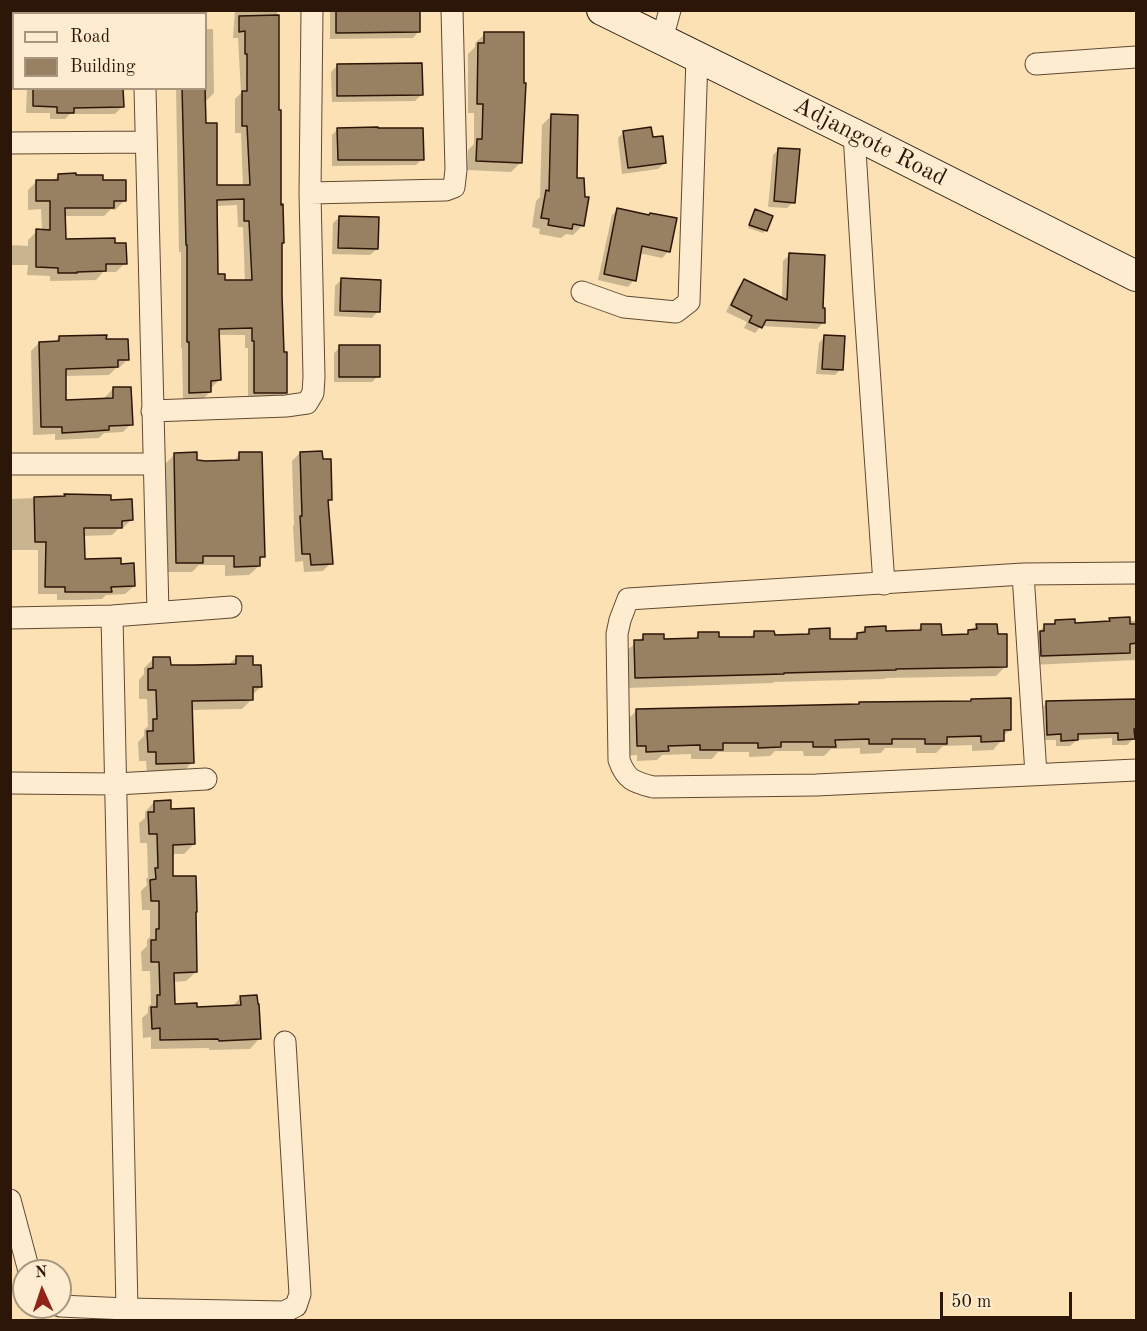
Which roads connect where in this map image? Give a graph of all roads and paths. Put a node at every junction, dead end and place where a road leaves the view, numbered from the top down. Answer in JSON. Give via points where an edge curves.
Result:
{"nodes":[{"id":1,"x":312,"y":10,"type":"edge"},
{"id":2,"x":452,"y":10,"type":"edge"},
{"id":3,"x":602,"y":10,"type":"edge"},
{"id":4,"x":670,"y":10,"type":"edge"},
{"id":5,"x":662,"y":39,"type":"junction"},
{"id":6,"x":697,"y":57,"type":"junction"},
{"id":7,"x":1137,"y":57,"type":"edge"},
{"id":8,"x":1036,"y":64,"type":"dead end"},
{"id":9,"x":145,"y":90,"type":"edge"},
{"id":10,"x":854,"y":134,"type":"junction"},
{"id":11,"x":146,"y":142,"type":"junction"},
{"id":12,"x":10,"y":144,"type":"edge"},
{"id":13,"x":310,"y":194,"type":"junction"},
{"id":14,"x":1137,"y":276,"type":"edge"},
{"id":15,"x":582,"y":292,"type":"dead end"},
{"id":16,"x":152,"y":411,"type":"junction"},
{"id":17,"x":10,"y":464,"type":"edge"},
{"id":18,"x":153,"y":464,"type":"junction"},
{"id":19,"x":1137,"y":573,"type":"edge"},
{"id":20,"x":1023,"y":574,"type":"junction"},
{"id":21,"x":884,"y":584,"type":"junction"},
{"id":22,"x":231,"y":607,"type":"dead end"},
{"id":23,"x":158,"y":612,"type":"junction"},
{"id":24,"x":112,"y":616,"type":"junction"},
{"id":25,"x":10,"y":618,"type":"edge"},
{"id":26,"x":1137,"y":771,"type":"edge"},
{"id":27,"x":1036,"y":774,"type":"junction"},
{"id":28,"x":206,"y":779,"type":"dead end"},
{"id":29,"x":10,"y":783,"type":"edge"},
{"id":30,"x":116,"y":784,"type":"junction"},
{"id":31,"x":285,"y":1042,"type":"dead end"},
{"id":32,"x":10,"y":1200,"type":"edge"},
{"id":33,"x":26,"y":1259,"type":"edge"},
{"id":34,"x":72,"y":1307,"type":"edge"},
{"id":35,"x":127,"y":1309,"type":"junction"}],
"edges":[{"from":1,"to":13,"type":"street"},
{"from":2,"to":13,"type":"street","via":[[454,187]]},
{"from":3,"to":5,"type":"street","name":"Adjangote Road"},
{"from":4,"to":5,"type":"street"},
{"from":5,"to":6,"type":"street","name":"Adjangote Road"},
{"from":6,"to":10,"type":"street","name":"Adjangote Road"},
{"from":6,"to":15,"type":"street","via":[[689,302],[676,312],[624,307]]},
{"from":7,"to":8,"type":"street"},
{"from":9,"to":11,"type":"street"},
{"from":10,"to":14,"type":"street","name":"Adjangote Road"},
{"from":10,"to":21,"type":"street"},
{"from":11,"to":12,"type":"street"},
{"from":11,"to":16,"type":"street"},
{"from":13,"to":16,"type":"street","via":[[314,377],[313,393],[307,403]]},
{"from":16,"to":18,"type":"street"},
{"from":17,"to":18,"type":"street"},
{"from":18,"to":23,"type":"street"},
{"from":19,"to":20,"type":"street"},
{"from":20,"to":21,"type":"street"},
{"from":20,"to":27,"type":"street"},
{"from":21,"to":27,"type":"street","via":[[628,599],[618,634],[620,760],[624,773],[635,782],[653,787]]},
{"from":22,"to":23,"type":"street"},
{"from":23,"to":24,"type":"street"},
{"from":24,"to":25,"type":"street"},
{"from":24,"to":30,"type":"street"},
{"from":26,"to":27,"type":"street"},
{"from":28,"to":30,"type":"street"},
{"from":29,"to":30,"type":"street"},
{"from":30,"to":35,"type":"street"},
{"from":31,"to":35,"type":"street","via":[[300,1293],[297,1306],[284,1312]]},
{"from":32,"to":33,"type":"street"},
{"from":34,"to":35,"type":"street"}]}
